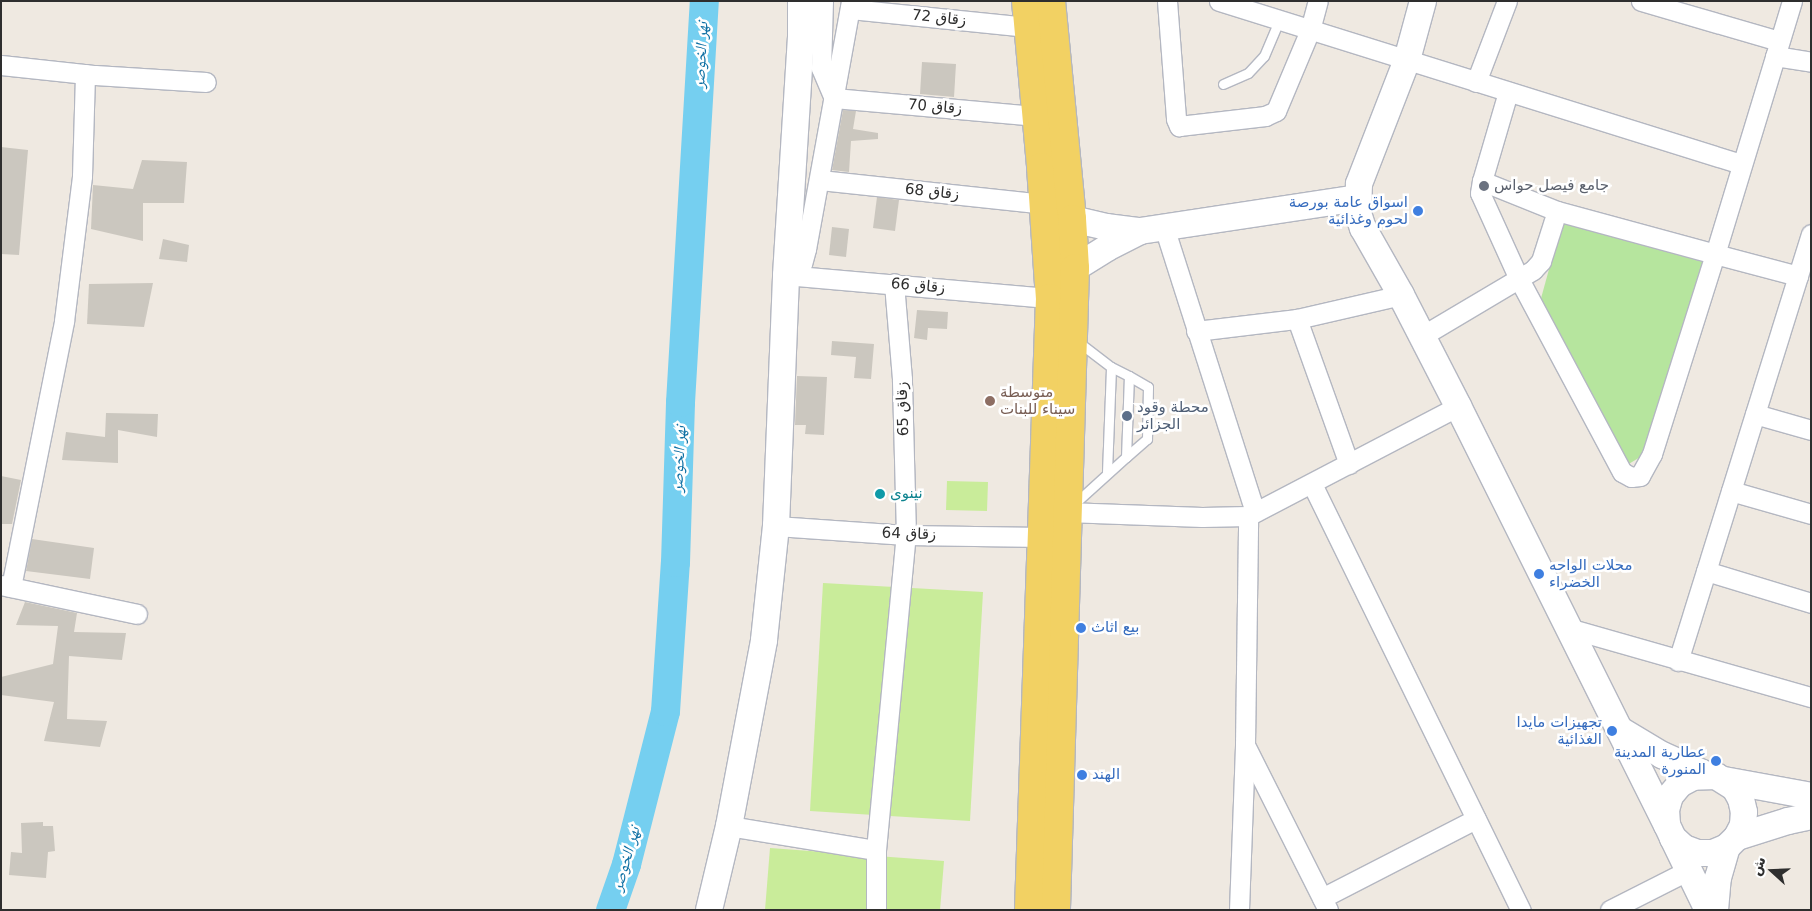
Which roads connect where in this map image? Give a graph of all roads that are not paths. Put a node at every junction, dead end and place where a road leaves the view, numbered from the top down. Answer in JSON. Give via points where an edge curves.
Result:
{"nodes":[{"id":1,"x":801,"y":1,"type":"edge"},
{"id":2,"x":823,"y":1,"type":"edge"},
{"id":3,"x":1051,"y":1,"type":"edge"},
{"id":4,"x":1167,"y":1,"type":"edge"},
{"id":5,"x":1219,"y":1,"type":"edge"},
{"id":6,"x":1318,"y":1,"type":"edge"},
{"id":7,"x":1423,"y":1,"type":"edge"},
{"id":8,"x":1507,"y":1,"type":"edge"},
{"id":9,"x":1641,"y":1,"type":"edge"},
{"id":10,"x":1792,"y":1,"type":"edge"},
{"id":11,"x":851,"y":5,"type":"edge"},
{"id":12,"x":1700,"y":9,"type":"edge"},
{"id":13,"x":1027,"y":14,"type":"edge"},
{"id":14,"x":1279,"y":20,"type":"junction"},
{"id":15,"x":1310,"y":30,"type":"junction"},
{"id":16,"x":1777,"y":48,"type":"junction"},
{"id":17,"x":1407,"y":60,"type":"junction"},
{"id":18,"x":1811,"y":62,"type":"edge"},
{"id":19,"x":1,"y":66,"type":"edge"},
{"id":20,"x":85,"y":74,"type":"junction"},
{"id":21,"x":206,"y":82,"type":"dead end"},
{"id":22,"x":1476,"y":82,"type":"junction"},
{"id":23,"x":1223,"y":84,"type":"dead end"},
{"id":24,"x":1508,"y":92,"type":"junction"},
{"id":25,"x":834,"y":98,"type":"junction"},
{"id":26,"x":1036,"y":116,"type":"junction"},
{"id":27,"x":1741,"y":164,"type":"junction"},
{"id":28,"x":820,"y":180,"type":"junction"},
{"id":29,"x":1482,"y":181,"type":"junction"},
{"id":30,"x":1358,"y":198,"type":"junction"},
{"id":31,"x":1044,"y":204,"type":"junction"},
{"id":32,"x":1558,"y":211,"type":"junction"},
{"id":33,"x":1072,"y":219,"type":"junction"},
{"id":34,"x":1152,"y":229,"type":"junction"},
{"id":35,"x":1811,"y":234,"type":"edge"},
{"id":36,"x":1715,"y":254,"type":"junction"},
{"id":37,"x":1075,"y":268,"type":"junction"},
{"id":38,"x":786,"y":275,"type":"junction"},
{"id":39,"x":1798,"y":276,"type":"junction"},
{"id":40,"x":1519,"y":278,"type":"junction"},
{"id":41,"x":894,"y":283,"type":"junction"},
{"id":42,"x":1400,"y":295,"type":"junction"},
{"id":43,"x":1050,"y":298,"type":"junction"},
{"id":44,"x":1298,"y":319,"type":"junction"},
{"id":45,"x":1196,"y":331,"type":"junction"},
{"id":46,"x":1071,"y":336,"type":"junction"},
{"id":47,"x":1422,"y":336,"type":"junction"},
{"id":48,"x":1112,"y":367,"type":"junction"},
{"id":49,"x":1129,"y":376,"type":"junction"},
{"id":50,"x":1458,"y":406,"type":"junction"},
{"id":51,"x":1755,"y":414,"type":"junction"},
{"id":52,"x":1811,"y":430,"type":"edge"},
{"id":53,"x":1126,"y":457,"type":"junction"},
{"id":54,"x":1349,"y":464,"type":"junction"},
{"id":55,"x":1107,"y":472,"type":"junction"},
{"id":56,"x":1312,"y":484,"type":"junction"},
{"id":57,"x":1730,"y":491,"type":"junction"},
{"id":58,"x":1066,"y":512,"type":"junction"},
{"id":59,"x":1252,"y":514,"type":"junction"},
{"id":60,"x":1811,"y":514,"type":"edge"},
{"id":61,"x":776,"y":526,"type":"junction"},
{"id":62,"x":906,"y":535,"type":"junction"},
{"id":63,"x":1043,"y":537,"type":"junction"},
{"id":64,"x":1706,"y":571,"type":"junction"},
{"id":65,"x":6,"y":586,"type":"edge"},
{"id":66,"x":1811,"y":603,"type":"edge"},
{"id":67,"x":137,"y":614,"type":"dead end"},
{"id":68,"x":1568,"y":628,"type":"junction"},
{"id":69,"x":1678,"y":661,"type":"junction"},
{"id":70,"x":1811,"y":698,"type":"edge"},
{"id":71,"x":1620,"y":730,"type":"junction"},
{"id":72,"x":1245,"y":744,"type":"junction"},
{"id":73,"x":1716,"y":777,"type":"junction"},
{"id":74,"x":1811,"y":796,"type":"edge"},
{"id":75,"x":1811,"y":816,"type":"edge"},
{"id":76,"x":1476,"y":819,"type":"junction"},
{"id":77,"x":729,"y":826,"type":"junction"},
{"id":78,"x":1670,"y":831,"type":"junction"},
{"id":79,"x":1732,"y":842,"type":"junction"},
{"id":80,"x":876,"y":850,"type":"junction"},
{"id":81,"x":1689,"y":870,"type":"junction"},
{"id":82,"x":1325,"y":904,"type":"edge"},
{"id":83,"x":708,"y":910,"type":"edge"},
{"id":84,"x":876,"y":910,"type":"edge"},
{"id":85,"x":1028,"y":910,"type":"edge"},
{"id":86,"x":1056,"y":910,"type":"edge"},
{"id":87,"x":1239,"y":910,"type":"edge"},
{"id":88,"x":1521,"y":910,"type":"edge"},
{"id":89,"x":1610,"y":910,"type":"edge"},
{"id":90,"x":1708,"y":910,"type":"edge"},
{"id":91,"x":1715,"y":910,"type":"edge"}],
"edges":[{"from":1,"to":38,"type":"street"},
{"from":2,"to":25,"type":"street","via":[[821,68]]},
{"from":3,"to":33,"type":"main road"},
{"from":4,"to":15,"type":"street","via":[[1179,126],[1265,116],[1276,111]]},
{"from":5,"to":14,"type":"street"},
{"from":6,"to":15,"type":"street"},
{"from":7,"to":17,"type":"street"},
{"from":8,"to":22,"type":"street"},
{"from":9,"to":12,"type":"street"},
{"from":10,"to":16,"type":"street"},
{"from":11,"to":13,"type":"street","name":"زقاق 72"},
{"from":11,"to":25,"type":"street"},
{"from":12,"to":16,"type":"street"},
{"from":13,"to":26,"type":"main road"},
{"from":14,"to":15,"type":"street"},
{"from":14,"to":23,"type":"lane","via":[[1264,56],[1248,73]]},
{"from":15,"to":17,"type":"street"},
{"from":16,"to":18,"type":"street"},
{"from":16,"to":27,"type":"street"},
{"from":17,"to":22,"type":"street"},
{"from":17,"to":30,"type":"street","via":[[1364,171]]},
{"from":19,"to":20,"type":"street"},
{"from":20,"to":21,"type":"street"},
{"from":20,"to":65,"type":"street","via":[[82,176],[64,321]]},
{"from":22,"to":24,"type":"street"},
{"from":24,"to":27,"type":"street"},
{"from":24,"to":29,"type":"street"},
{"from":25,"to":26,"type":"street","name":"زقاق 70"},
{"from":25,"to":28,"type":"street"},
{"from":26,"to":31,"type":"main road"},
{"from":27,"to":36,"type":"street"},
{"from":28,"to":31,"type":"street","name":"زقاق 68"},
{"from":28,"to":38,"type":"street","via":[[802,264]]},
{"from":29,"to":32,"type":"street"},
{"from":29,"to":40,"type":"street","via":[[1480,193]]},
{"from":30,"to":34,"type":"street"},
{"from":30,"to":42,"type":"street","via":[[1363,228]]},
{"from":31,"to":43,"type":"main road"},
{"from":32,"to":36,"type":"street"},
{"from":32,"to":40,"type":"street","via":[[1541,261]]},
{"from":33,"to":34,"type":"street","via":[[1106,227]]},
{"from":33,"to":37,"type":"main road"},
{"from":34,"to":37,"type":"street","via":[[1106,248]]},
{"from":34,"to":45,"type":"street"},
{"from":35,"to":39,"type":"street"},
{"from":36,"to":39,"type":"street"},
{"from":36,"to":40,"type":"street","via":[[1652,454],[1640,476],[1631,477],[1622,472]]},
{"from":37,"to":46,"type":"main road"},
{"from":38,"to":41,"type":"street","name":"زقاق 66"},
{"from":38,"to":61,"type":"street"},
{"from":39,"to":51,"type":"street"},
{"from":40,"to":47,"type":"street"},
{"from":41,"to":43,"type":"street","name":"زقاق 66"},
{"from":41,"to":62,"type":"street","name":"زقاق 65","via":[[902,380]]},
{"from":42,"to":44,"type":"street"},
{"from":42,"to":47,"type":"street"},
{"from":43,"to":63,"type":"main road"},
{"from":44,"to":45,"type":"street"},
{"from":44,"to":54,"type":"street"},
{"from":45,"to":59,"type":"street"},
{"from":46,"to":48,"type":"lane"},
{"from":46,"to":58,"type":"main road"},
{"from":47,"to":50,"type":"street"},
{"from":48,"to":49,"type":"lane"},
{"from":48,"to":55,"type":"lane"},
{"from":49,"to":53,"type":"lane"},
{"from":49,"to":53,"type":"lane","via":[[1148,387],[1147,439]]},
{"from":50,"to":54,"type":"street"},
{"from":50,"to":68,"type":"street"},
{"from":51,"to":52,"type":"street"},
{"from":51,"to":57,"type":"street"},
{"from":53,"to":55,"type":"lane"},
{"from":54,"to":56,"type":"street"},
{"from":55,"to":58,"type":"lane"},
{"from":56,"to":59,"type":"street"},
{"from":56,"to":76,"type":"street"},
{"from":57,"to":60,"type":"street"},
{"from":57,"to":64,"type":"street"},
{"from":58,"to":59,"type":"street","via":[[1202,517]]},
{"from":58,"to":86,"type":"main road"},
{"from":59,"to":72,"type":"street"},
{"from":61,"to":62,"type":"street","name":"زقاق 64"},
{"from":61,"to":77,"type":"street","via":[[764,640]]},
{"from":62,"to":63,"type":"street","name":"زقاق 64"},
{"from":62,"to":80,"type":"street","name":"زقاق 65"},
{"from":63,"to":85,"type":"main road"},
{"from":64,"to":66,"type":"street"},
{"from":64,"to":69,"type":"street"},
{"from":65,"to":67,"type":"street"},
{"from":68,"to":69,"type":"street"},
{"from":68,"to":71,"type":"street"},
{"from":69,"to":70,"type":"street"},
{"from":71,"to":73,"type":"street","via":[[1662,755]]},
{"from":71,"to":78,"type":"street"},
{"from":72,"to":82,"type":"street"},
{"from":72,"to":87,"type":"street"},
{"from":73,"to":74,"type":"street"},
{"from":73,"to":78,"type":"street","via":[[1693,777],[1680,784],[1670,796],[1666,810]]},
{"from":73,"to":79,"type":"street","via":[[1735,788],[1741,799],[1744,812],[1742,826]]},
{"from":75,"to":79,"type":"street"},
{"from":76,"to":82,"type":"street"},
{"from":76,"to":88,"type":"street"},
{"from":77,"to":80,"type":"street"},
{"from":77,"to":83,"type":"street"},
{"from":78,"to":79,"type":"street","via":[[1684,848],[1698,853],[1713,853]]},
{"from":78,"to":81,"type":"street"},
{"from":79,"to":91,"type":"street","via":[[1718,878]]},
{"from":80,"to":84,"type":"street","name":"زقاق 65"},
{"from":81,"to":89,"type":"street"},
{"from":81,"to":90,"type":"street"}]}
